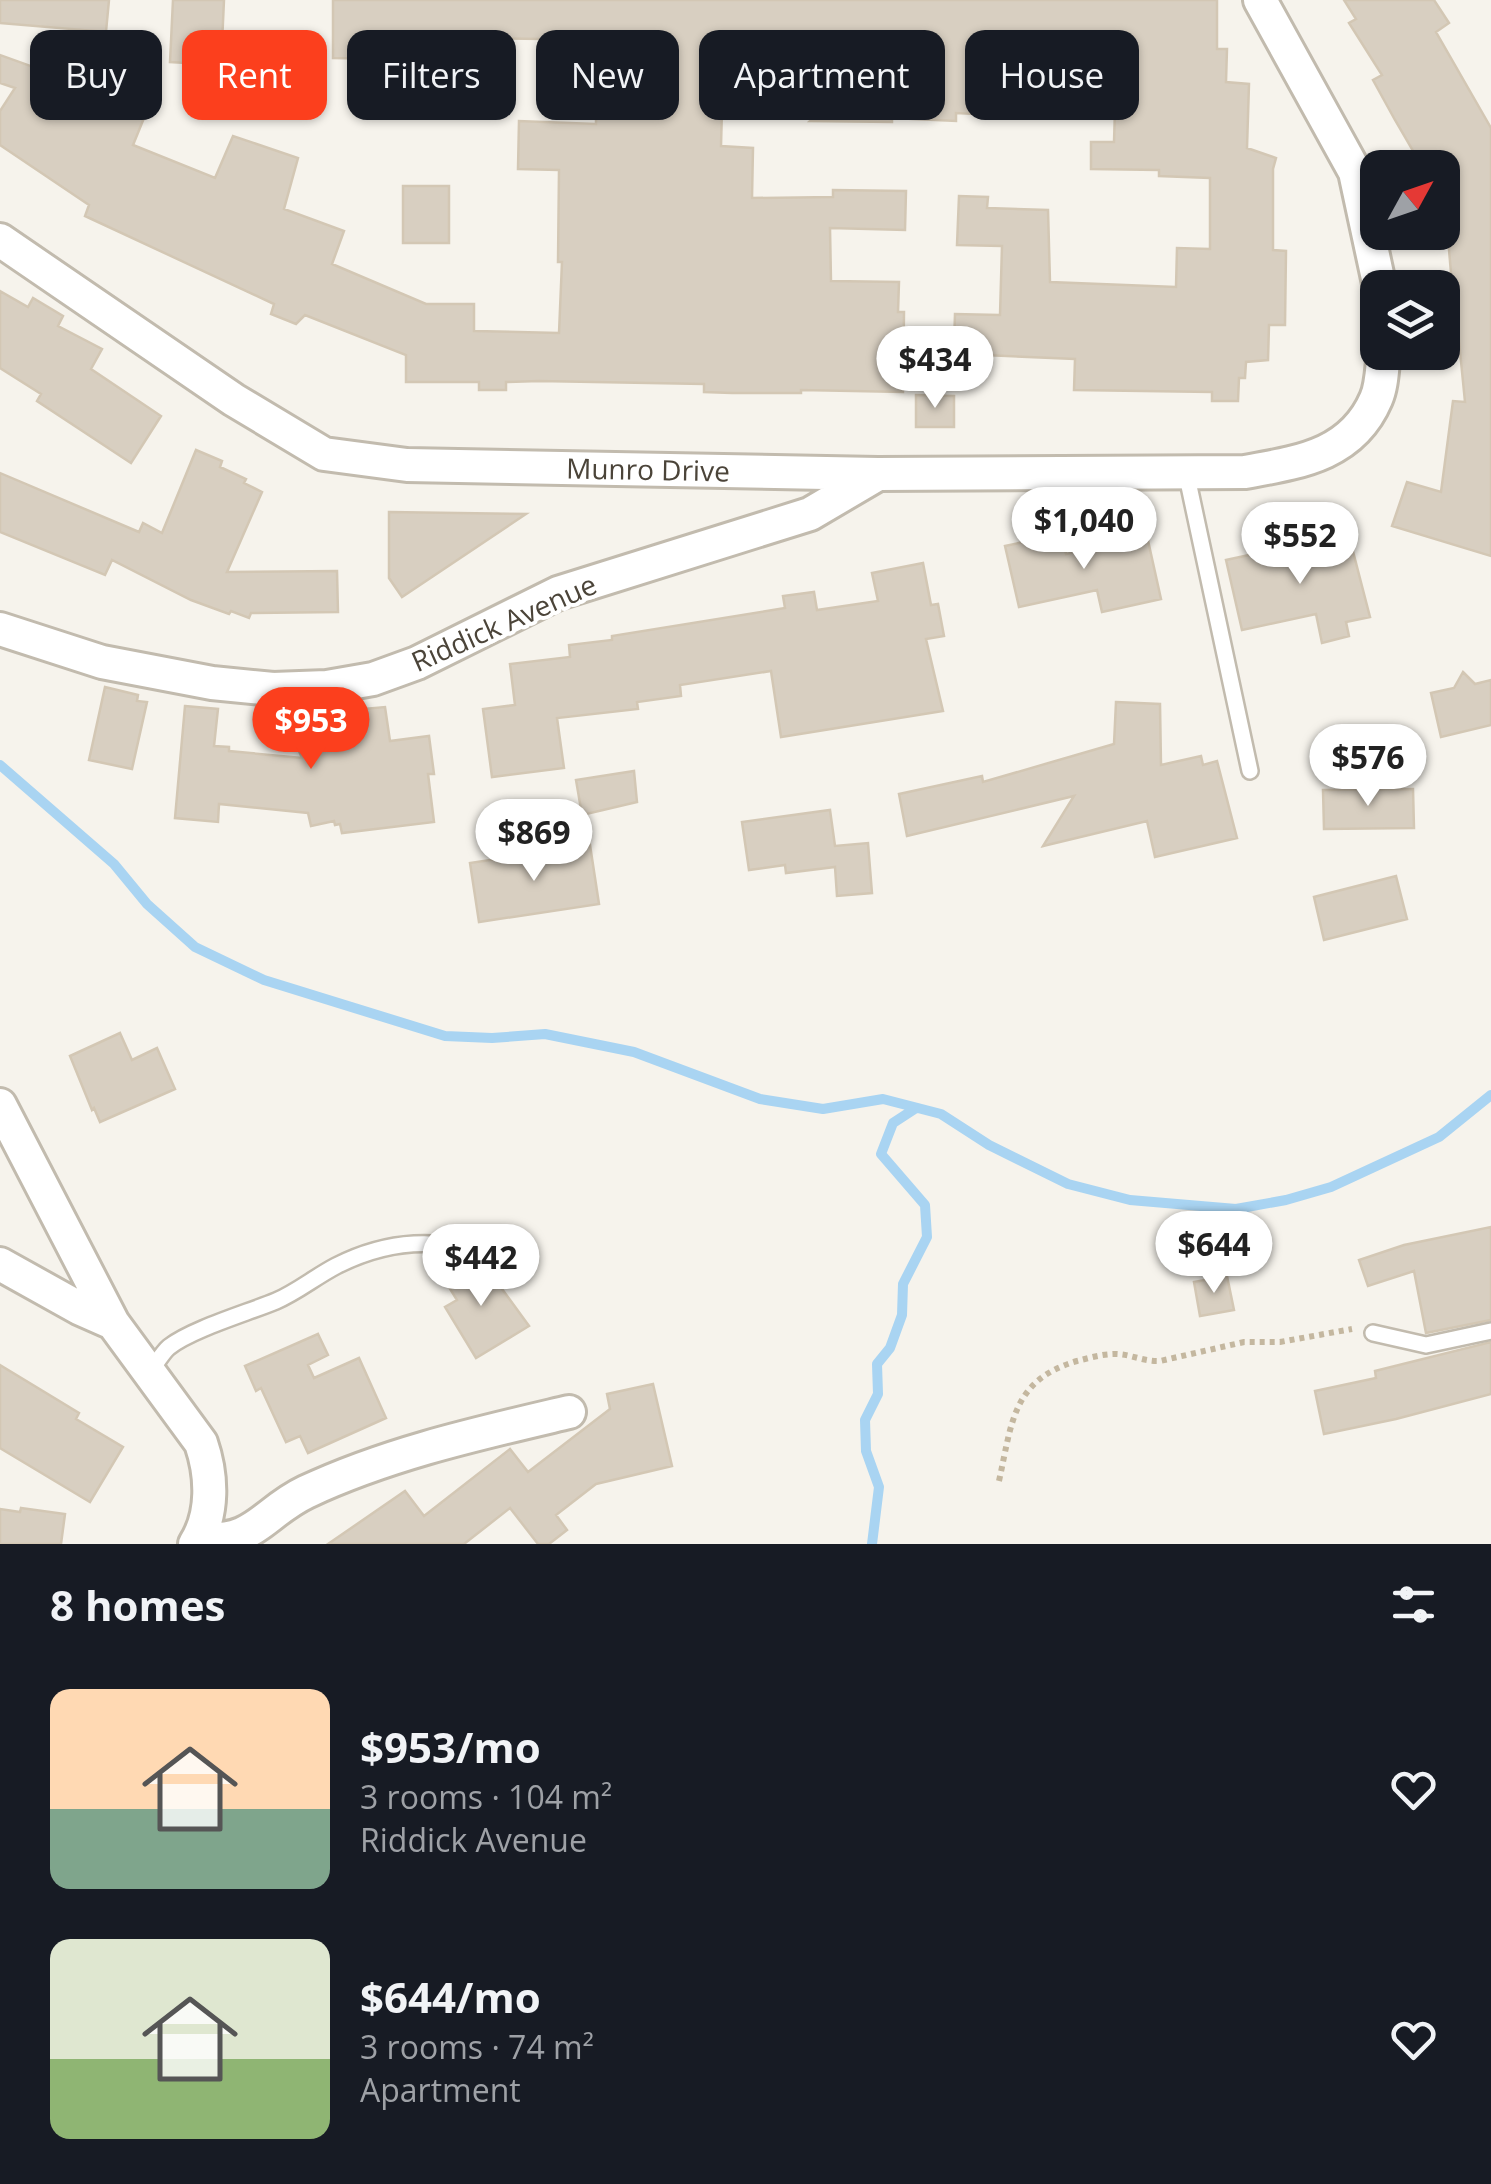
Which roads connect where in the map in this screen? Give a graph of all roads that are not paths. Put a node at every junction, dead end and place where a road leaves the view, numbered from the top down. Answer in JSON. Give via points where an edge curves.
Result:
{"nodes":[{"id":1,"x":1260,"y":0,"type":"edge"},
{"id":2,"x":0,"y":240,"type":"edge"},
{"id":3,"x":1376,"y":270,"type":"edge"},
{"id":4,"x":1382,"y":370,"type":"edge"},
{"id":5,"x":1186,"y":472,"type":"junction"},
{"id":6,"x":878,"y":474,"type":"junction"},
{"id":7,"x":0,"y":630,"type":"edge"},
{"id":8,"x":1250,"y":771,"type":"dead end"},
{"id":9,"x":0,"y":1104,"type":"edge"},
{"id":10,"x":493,"y":1258,"type":"dead end"},
{"id":11,"x":0,"y":1264,"type":"edge"},
{"id":12,"x":113,"y":1323,"type":"junction"},
{"id":13,"x":1491,"y":1332,"type":"edge"},
{"id":14,"x":1373,"y":1333,"type":"road end"},
{"id":15,"x":150,"y":1372,"type":"junction"},
{"id":16,"x":569,"y":1412,"type":"dead end"},
{"id":17,"x":197,"y":1541,"type":"edge"}],
"edges":[{"from":1,"to":3,"type":"street","via":[[1355,172]]},
{"from":2,"to":6,"type":"street","name":"Munro Drive","via":[[324,454],[407,465]]},
{"from":4,"to":5,"type":"street","name":"Munro Drive","via":[[1378,397],[1354,436],[1301,462],[1245,472]]},
{"from":5,"to":6,"type":"street","name":"Munro Drive"},
{"from":5,"to":8,"type":"lane"},
{"from":6,"to":7,"type":"street","name":"Riddick Avenue","via":[[810,514],[558,593],[416,663],[327,687],[212,683],[102,662]]},
{"from":9,"to":12,"type":"street"},
{"from":10,"to":15,"type":"lane","via":[[437,1242],[374,1252],[188,1336],[168,1348]]},
{"from":11,"to":12,"type":"street"},
{"from":12,"to":15,"type":"street"},
{"from":13,"to":14,"type":"lane","via":[[1426,1344]]},
{"from":15,"to":17,"type":"street","via":[[201,1443],[208,1466],[210,1489]]},
{"from":16,"to":17,"type":"street","via":[[463,1437],[303,1494],[248,1534],[224,1543]]}]}
